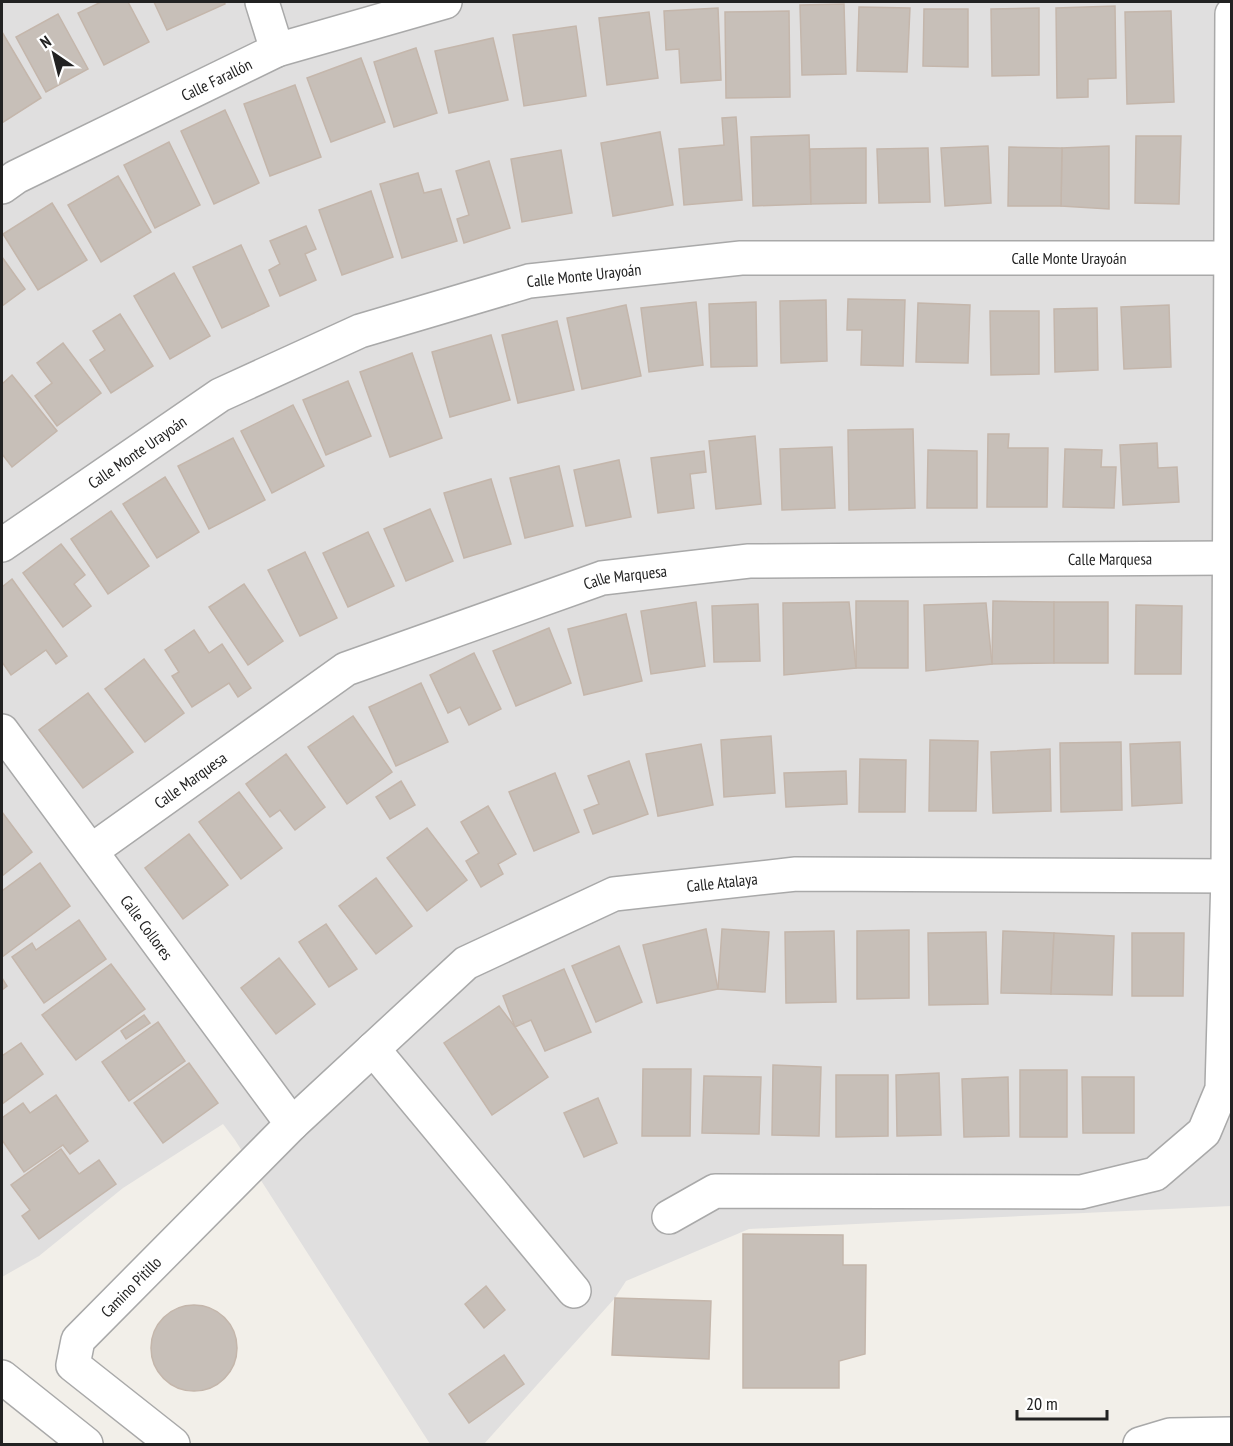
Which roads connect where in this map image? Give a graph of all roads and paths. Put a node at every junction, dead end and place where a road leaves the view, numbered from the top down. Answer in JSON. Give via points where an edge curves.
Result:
{"nodes":[{"id":1,"x":262,"y":2,"type":"edge"},
{"id":2,"x":445,"y":2,"type":"edge"},
{"id":3,"x":1232,"y":14,"type":"edge"},
{"id":4,"x":277,"y":50,"type":"junction"},
{"id":5,"x":2,"y":188,"type":"edge"},
{"id":6,"x":1231,"y":258,"type":"edge"},
{"id":7,"x":2,"y":545,"type":"edge"},
{"id":8,"x":1230,"y":558,"type":"edge"},
{"id":9,"x":2,"y":731,"type":"edge"},
{"id":10,"x":91,"y":851,"type":"junction"},
{"id":11,"x":1230,"y":876,"type":"edge"},
{"id":12,"x":373,"y":1049,"type":"junction"},
{"id":13,"x":292,"y":1124,"type":"junction"},
{"id":14,"x":669,"y":1216,"type":"dead end"},
{"id":15,"x":574,"y":1291,"type":"dead end"},
{"id":16,"x":2,"y":1377,"type":"edge"},
{"id":17,"x":1232,"y":1434,"type":"edge"},
{"id":18,"x":86,"y":1444,"type":"edge"},
{"id":19,"x":173,"y":1444,"type":"edge"},
{"id":20,"x":1140,"y":1444,"type":"edge"}],
"edges":[{"from":1,"to":4,"type":"street"},
{"from":2,"to":4,"type":"street","name":"Calle Farallón"},
{"from":3,"to":6,"type":"street"},
{"from":4,"to":5,"type":"street","name":"Calle Farallón","via":[[16,177]]},
{"from":6,"to":7,"type":"street","name":"Calle Monte Urayoán","via":[[741,258],[530,281],[360,331],[220,395]]},
{"from":6,"to":8,"type":"street"},
{"from":8,"to":10,"type":"street","name":"Calle Marquesa","via":[[749,561],[602,578],[346,669]]},
{"from":8,"to":11,"type":"street"},
{"from":9,"to":10,"type":"street","name":"Calle Collores"},
{"from":10,"to":13,"type":"street","name":"Calle Collores"},
{"from":11,"to":12,"type":"street","name":"Calle Atalaya","via":[[796,874],[614,894],[466,963]]},
{"from":11,"to":14,"type":"street","via":[[1222,1089],[1204,1132],[1155,1174],[1081,1192],[715,1191]]},
{"from":12,"to":13,"type":"street","name":"Calle Atalaya"},
{"from":12,"to":15,"type":"street"},
{"from":13,"to":19,"type":"street","name":"Camino Pitillo","via":[[78,1340],[73,1365]]},
{"from":16,"to":18,"type":"street"},
{"from":17,"to":20,"type":"street","via":[[1170,1435]]}]}
